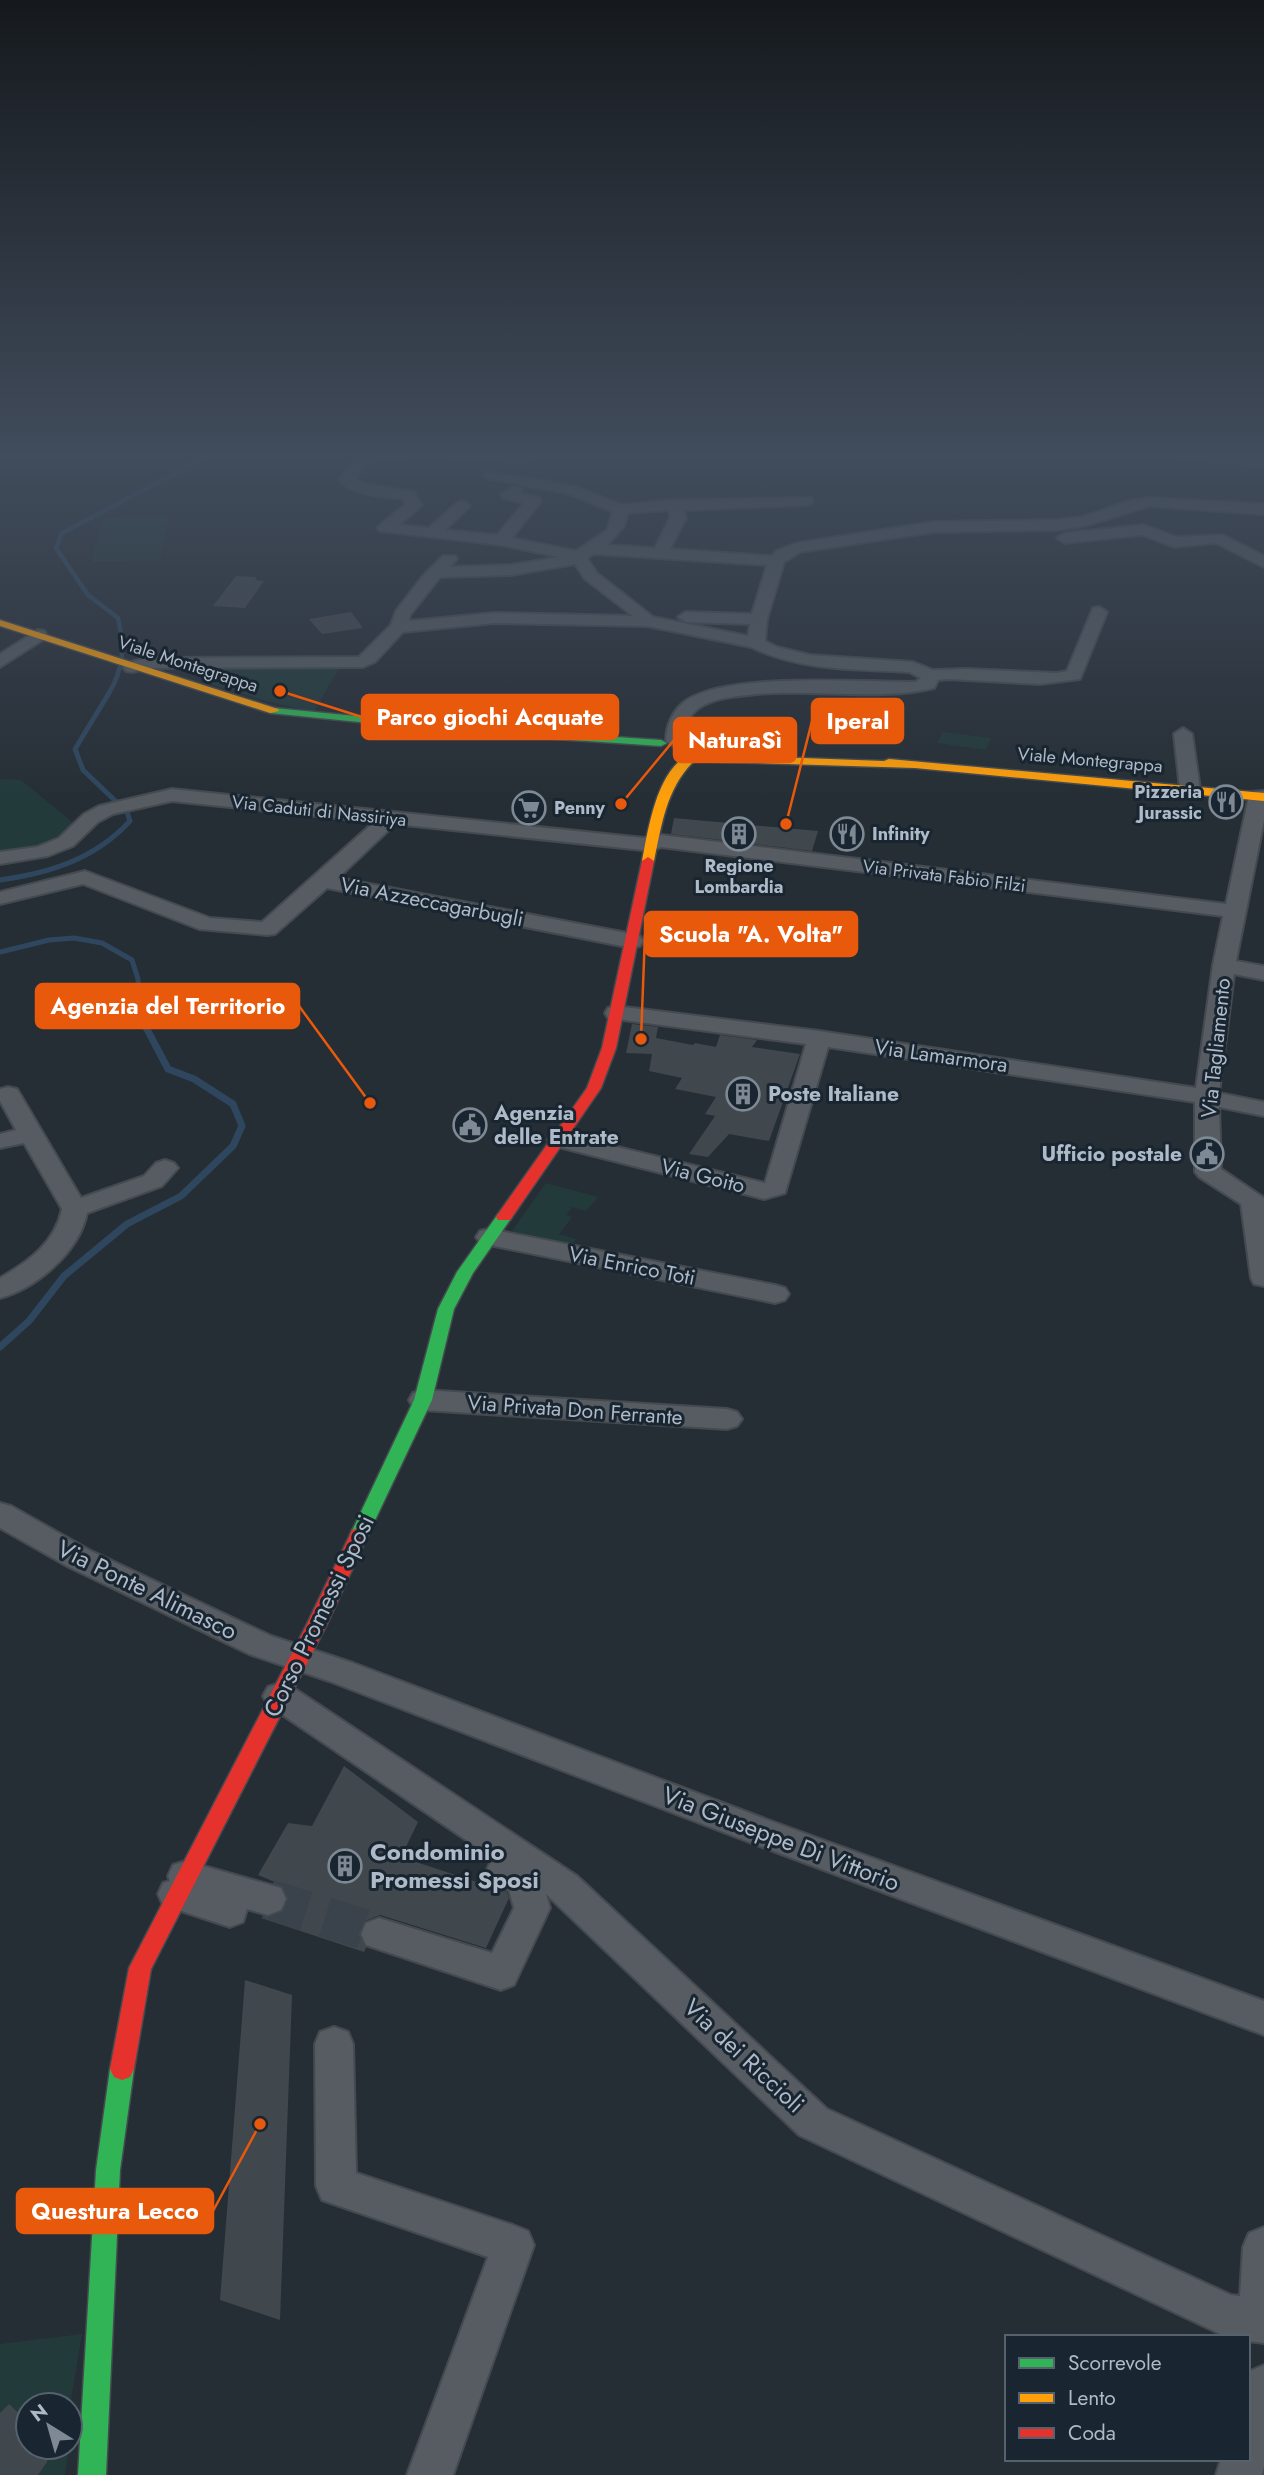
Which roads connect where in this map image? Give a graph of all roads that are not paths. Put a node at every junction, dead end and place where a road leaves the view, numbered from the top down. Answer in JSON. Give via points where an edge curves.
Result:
{"nodes":[{"id":1,"x":440,"y":568,"type":"edge"},
{"id":2,"x":589,"y":568,"type":"edge"},
{"id":3,"x":774,"y":568,"type":"edge"},
{"id":4,"x":511,"y":569,"type":"joint"},
{"id":5,"x":437,"y":572,"type":"junction"},
{"id":6,"x":511,"y":587,"type":"dead end"},
{"id":7,"x":1099,"y":612,"type":"dead end"},
{"id":8,"x":759,"y":620,"type":"junction"},
{"id":9,"x":647,"y":621,"type":"junction"},
{"id":10,"x":0,"y":623,"type":"edge"},
{"id":11,"x":400,"y":624,"type":"junction"},
{"id":12,"x":38,"y":635,"type":"junction"},
{"id":13,"x":756,"y":643,"type":"junction"},
{"id":14,"x":0,"y":662,"type":"edge"},
{"id":15,"x":130,"y":666,"type":"junction"},
{"id":16,"x":770,"y":670,"type":"junction"},
{"id":17,"x":930,"y":676,"type":"junction"},
{"id":18,"x":1183,"y":734,"type":"dead end"},
{"id":19,"x":663,"y":751,"type":"junction"},
{"id":20,"x":692,"y":752,"type":"junction"},
{"id":21,"x":1190,"y":789,"type":"junction"},
{"id":22,"x":663,"y":792,"type":"junction"},
{"id":23,"x":1261,"y":797,"type":"edge"},
{"id":24,"x":390,"y":818,"type":"junction"},
{"id":25,"x":653,"y":842,"type":"junction"},
{"id":26,"x":1256,"y":856,"type":"edge"},
{"id":27,"x":0,"y":858,"type":"edge"},
{"id":28,"x":323,"y":881,"type":"junction"},
{"id":29,"x":1254,"y":884,"type":"edge"},
{"id":30,"x":0,"y":898,"type":"edge"},
{"id":31,"x":1235,"y":911,"type":"junction"},
{"id":32,"x":632,"y":941,"type":"junction"},
{"id":33,"x":1224,"y":965,"type":"junction"},
{"id":34,"x":1264,"y":973,"type":"edge"},
{"id":35,"x":616,"y":1013,"type":"junction"},
{"id":36,"x":819,"y":1038,"type":"junction"},
{"id":37,"x":8,"y":1094,"type":"dead end"},
{"id":38,"x":1206,"y":1096,"type":"junction"},
{"id":39,"x":1264,"y":1109,"type":"edge"},
{"id":40,"x":29,"y":1134,"type":"junction"},
{"id":41,"x":560,"y":1140,"type":"junction"},
{"id":42,"x":0,"y":1141,"type":"edge"},
{"id":43,"x":165,"y":1168,"type":"dead end"},
{"id":44,"x":75,"y":1209,"type":"junction"},
{"id":45,"x":489,"y":1237,"type":"junction"},
{"id":46,"x":1264,"y":1278,"type":"edge"},
{"id":47,"x":0,"y":1289,"type":"edge"},
{"id":48,"x":775,"y":1294,"type":"dead end"},
{"id":49,"x":423,"y":1400,"type":"junction"},
{"id":50,"x":727,"y":1419,"type":"dead end"},
{"id":51,"x":0,"y":1514,"type":"edge"},
{"id":52,"x":298,"y":1658,"type":"junction"},
{"id":53,"x":280,"y":1696,"type":"junction"},
{"id":54,"x":503,"y":1874,"type":"dead end"},
{"id":55,"x":181,"y":1885,"type":"junction"},
{"id":56,"x":268,"y":1899,"type":"tunnel mouth"},
{"id":57,"x":230,"y":1911,"type":"dead end"},
{"id":58,"x":379,"y":1934,"type":"tunnel mouth"},
{"id":59,"x":1264,"y":2018,"type":"edge"},
{"id":60,"x":334,"y":2044,"type":"dead end"},
{"id":61,"x":1264,"y":2247,"type":"edge"},
{"id":62,"x":1264,"y":2303,"type":"edge"},
{"id":63,"x":1264,"y":2322,"type":"edge"},
{"id":64,"x":1264,"y":2387,"type":"edge"},
{"id":65,"x":1250,"y":2436,"type":"edge"},
{"id":66,"x":92,"y":2475,"type":"edge"},
{"id":67,"x":430,"y":2475,"type":"edge"}],
"edges":[{"from":1,"to":5,"type":"street"},
{"from":2,"to":9,"type":"street","via":[[592,576]]},
{"from":3,"to":8,"type":"street"},
{"from":4,"to":5,"type":"street"},
{"from":4,"to":6,"type":"street"},
{"from":5,"to":11,"type":"street","via":[[401,615]]},
{"from":7,"to":17,"type":"street","via":[[1074,675],[1025,678],[963,672]]},
{"from":8,"to":9,"type":"street","via":[[667,617]]},
{"from":8,"to":13,"type":"street"},
{"from":9,"to":11,"type":"street","via":[[494,618]]},
{"from":9,"to":13,"type":"street"},
{"from":10,"to":12,"type":"street","name":"Viale Montegrappa"},
{"from":11,"to":15,"type":"street","via":[[388,632],[376,656],[363,662]]},
{"from":12,"to":14,"type":"street"},
{"from":12,"to":15,"type":"street","name":"Viale Montegrappa"},
{"from":13,"to":16,"type":"street"},
{"from":15,"to":19,"type":"street","name":"Viale Montegrappa","via":[[281,713],[580,739]]},
{"from":16,"to":17,"type":"street","via":[[797,658],[914,667]]},
{"from":16,"to":17,"type":"street","via":[[915,687],[928,684]]},
{"from":16,"to":19,"type":"street","via":[[725,694],[696,703],[674,727]]},
{"from":18,"to":21,"type":"street"},
{"from":19,"to":20,"type":"street"},
{"from":19,"to":20,"type":"street","via":[[666,760]]},
{"from":19,"to":22,"type":"street","name":"Corso Promessi Sposi"},
{"from":20,"to":21,"type":"street","name":"Viale Montegrappa"},
{"from":20,"to":22,"type":"street","name":"Corso Promessi Sposi"},
{"from":21,"to":23,"type":"street","name":"Viale Montegrappa"},
{"from":22,"to":25,"type":"street","name":"Corso Promessi Sposi"},
{"from":23,"to":26,"type":"street","name":"Via Tagliamento"},
{"from":24,"to":25,"type":"street","name":"Via Caduti di Nassiriya"},
{"from":24,"to":27,"type":"street","name":"Via Caduti di Nassiriya","via":[[172,795],[106,810],[66,842],[41,852]]},
{"from":24,"to":28,"type":"street","name":"Via Azzeccagarbugli"},
{"from":25,"to":31,"type":"street","name":"Via Privata Fabio Filzi"},
{"from":25,"to":32,"type":"street","name":"Corso Promessi Sposi"},
{"from":26,"to":29,"type":"street","name":"Via Tagliamento"},
{"from":28,"to":30,"type":"street","via":[[267,929],[206,924],[85,877]]},
{"from":28,"to":32,"type":"street","name":"Via Azzeccagarbugli"},
{"from":29,"to":31,"type":"street","name":"Via Tagliamento"},
{"from":31,"to":33,"type":"street","name":"Via Tagliamento"},
{"from":32,"to":35,"type":"street","name":"Corso Promessi Sposi"},
{"from":33,"to":34,"type":"street"},
{"from":33,"to":38,"type":"street","name":"Via Tagliamento"},
{"from":35,"to":36,"type":"street","name":"Via Lamarmora"},
{"from":35,"to":41,"type":"street","name":"Corso Promessi Sposi","via":[[594,1088]]},
{"from":36,"to":38,"type":"street","name":"Via Lamarmora"},
{"from":36,"to":41,"type":"street","name":"Via Goito","via":[[776,1188],[764,1191]]},
{"from":37,"to":40,"type":"street"},
{"from":38,"to":39,"type":"street","name":"Via Lamarmora"},
{"from":38,"to":46,"type":"street","name":"Via Tagliamento","via":[[1208,1172],[1253,1200]]},
{"from":40,"to":42,"type":"street"},
{"from":40,"to":44,"type":"street"},
{"from":41,"to":45,"type":"street","name":"Corso Promessi Sposi"},
{"from":43,"to":44,"type":"street","via":[[153,1181]]},
{"from":44,"to":47,"type":"street","via":[[74,1225],[52,1252]]},
{"from":45,"to":48,"type":"street","name":"Via Enrico Toti"},
{"from":45,"to":49,"type":"street","name":"Corso Promessi Sposi","via":[[446,1309]]},
{"from":49,"to":50,"type":"street","name":"Via Privata Don Ferrante"},
{"from":49,"to":52,"type":"street","name":"Corso Promessi Sposi"},
{"from":51,"to":52,"type":"street","name":"Via Ponte Alimasco","via":[[78,1558],[260,1645]]},
{"from":52,"to":53,"type":"street","name":"Corso Promessi Sposi"},
{"from":52,"to":59,"type":"street","name":"Via Giuseppe Di Vittorio"},
{"from":53,"to":55,"type":"street","name":"Corso Promessi Sposi"},
{"from":53,"to":63,"type":"street","name":"Via dei Riccioli","via":[[564,1887],[813,2122],[1229,2316]]},
{"from":54,"to":58,"type":"street","via":[[512,1873],[524,1881],[532,1908],[501,1973]]},
{"from":55,"to":56,"type":"street"},
{"from":55,"to":57,"type":"street"},
{"from":55,"to":66,"type":"street","name":"Corso Promessi Sposi","via":[[140,1968],[128,2023],[108,2170]]},
{"from":60,"to":67,"type":"street","via":[[336,2186],[513,2245]]},
{"from":61,"to":62,"type":"street"},
{"from":64,"to":65,"type":"street"}]}
